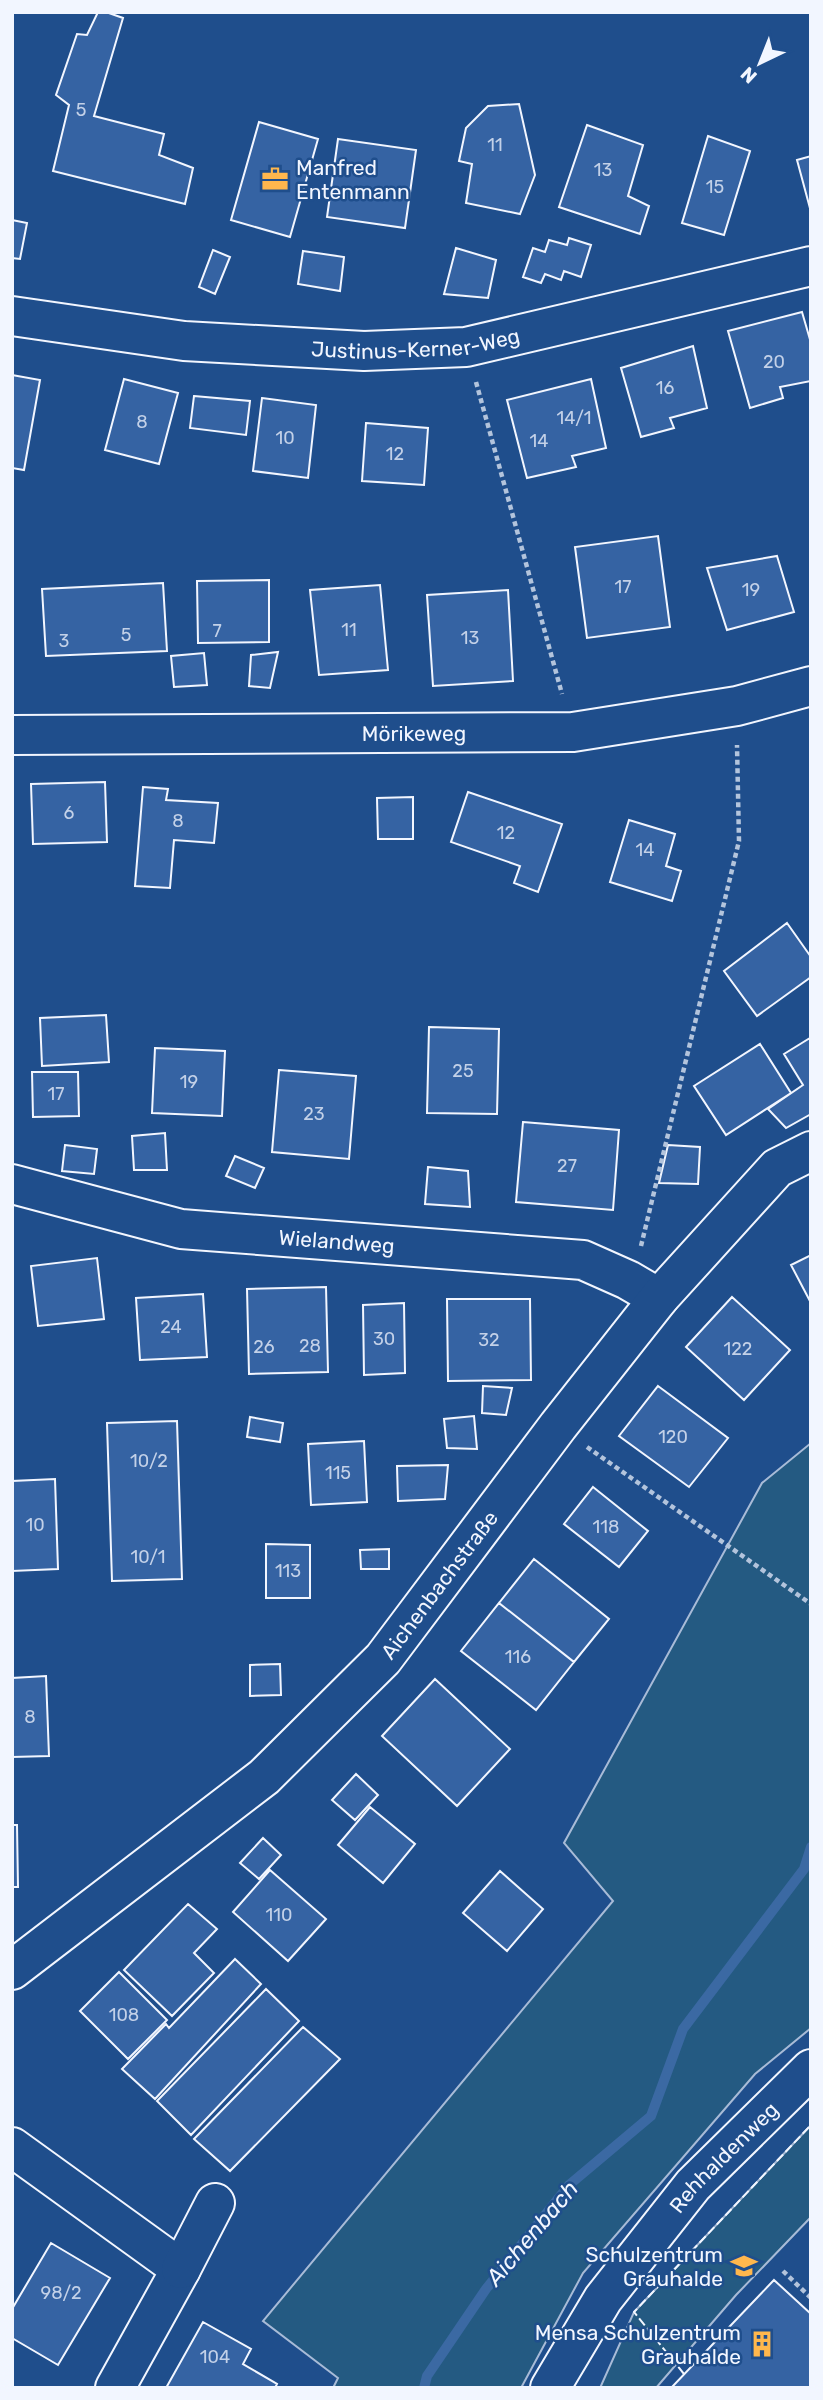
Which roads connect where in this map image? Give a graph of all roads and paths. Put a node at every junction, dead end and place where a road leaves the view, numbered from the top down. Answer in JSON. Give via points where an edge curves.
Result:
{"nodes":[{"id":1,"x":811,"y":266,"type":"edge"},
{"id":2,"x":12,"y":316,"type":"edge"},
{"id":3,"x":466,"y":347,"type":"junction"},
{"id":4,"x":811,"y":686,"type":"edge"},
{"id":5,"x":737,"y":706,"type":"junction"},
{"id":6,"x":573,"y":732,"type":"junction"},
{"id":7,"x":12,"y":735,"type":"edge"},
{"id":8,"x":811,"y":1151,"type":"edge"},
{"id":9,"x":12,"y":1184,"type":"edge"},
{"id":10,"x":643,"y":1289,"type":"junction"},
{"id":11,"x":558,"y":1426,"type":"junction"},
{"id":12,"x":811,"y":1604,"type":"edge"},
{"id":13,"x":12,"y":1970,"type":"edge"},
{"id":14,"x":811,"y":2068,"type":"edge"},
{"id":15,"x":12,"y":2147,"type":"edge"},
{"id":16,"x":215,"y":2203,"type":"dead end"},
{"id":17,"x":181,"y":2269,"type":"junction"},
{"id":18,"x":783,"y":2271,"type":"dead end"},
{"id":19,"x":811,"y":2298,"type":"edge"},
{"id":20,"x":114,"y":2388,"type":"edge"},
{"id":21,"x":550,"y":2388,"type":"edge"}],
"edges":[{"from":1,"to":3,"type":"street","name":"Justinus-Kerner-Weg"},
{"from":2,"to":3,"type":"street","name":"Justinus-Kerner-Weg","via":[[184,341],[365,351]]},
{"from":3,"to":6,"type":"path"},
{"from":4,"to":5,"type":"street","name":"Mörikeweg"},
{"from":5,"to":6,"type":"street","name":"Mörikeweg"},
{"from":5,"to":10,"type":"path","via":[[739,841],[642,1244]]},
{"from":6,"to":7,"type":"street","name":"Mörikeweg"},
{"from":8,"to":10,"type":"street","name":"Aichenbachstraße","via":[[776,1168]]},
{"from":9,"to":10,"type":"street","name":"Wielandweg","via":[[181,1229],[583,1260]]},
{"from":10,"to":11,"type":"street","name":"Aichenbachstraße"},
{"from":11,"to":12,"type":"path"},
{"from":11,"to":13,"type":"street","name":"Aichenbachstraße","via":[[383,1659],[264,1777]]},
{"from":14,"to":21,"type":"street","name":"Rehhaldenweg","via":[[692,2185],[603,2299]]},
{"from":15,"to":17,"type":"street"},
{"from":16,"to":17,"type":"street"},
{"from":17,"to":20,"type":"street"},
{"from":18,"to":19,"type":"path"}]}
